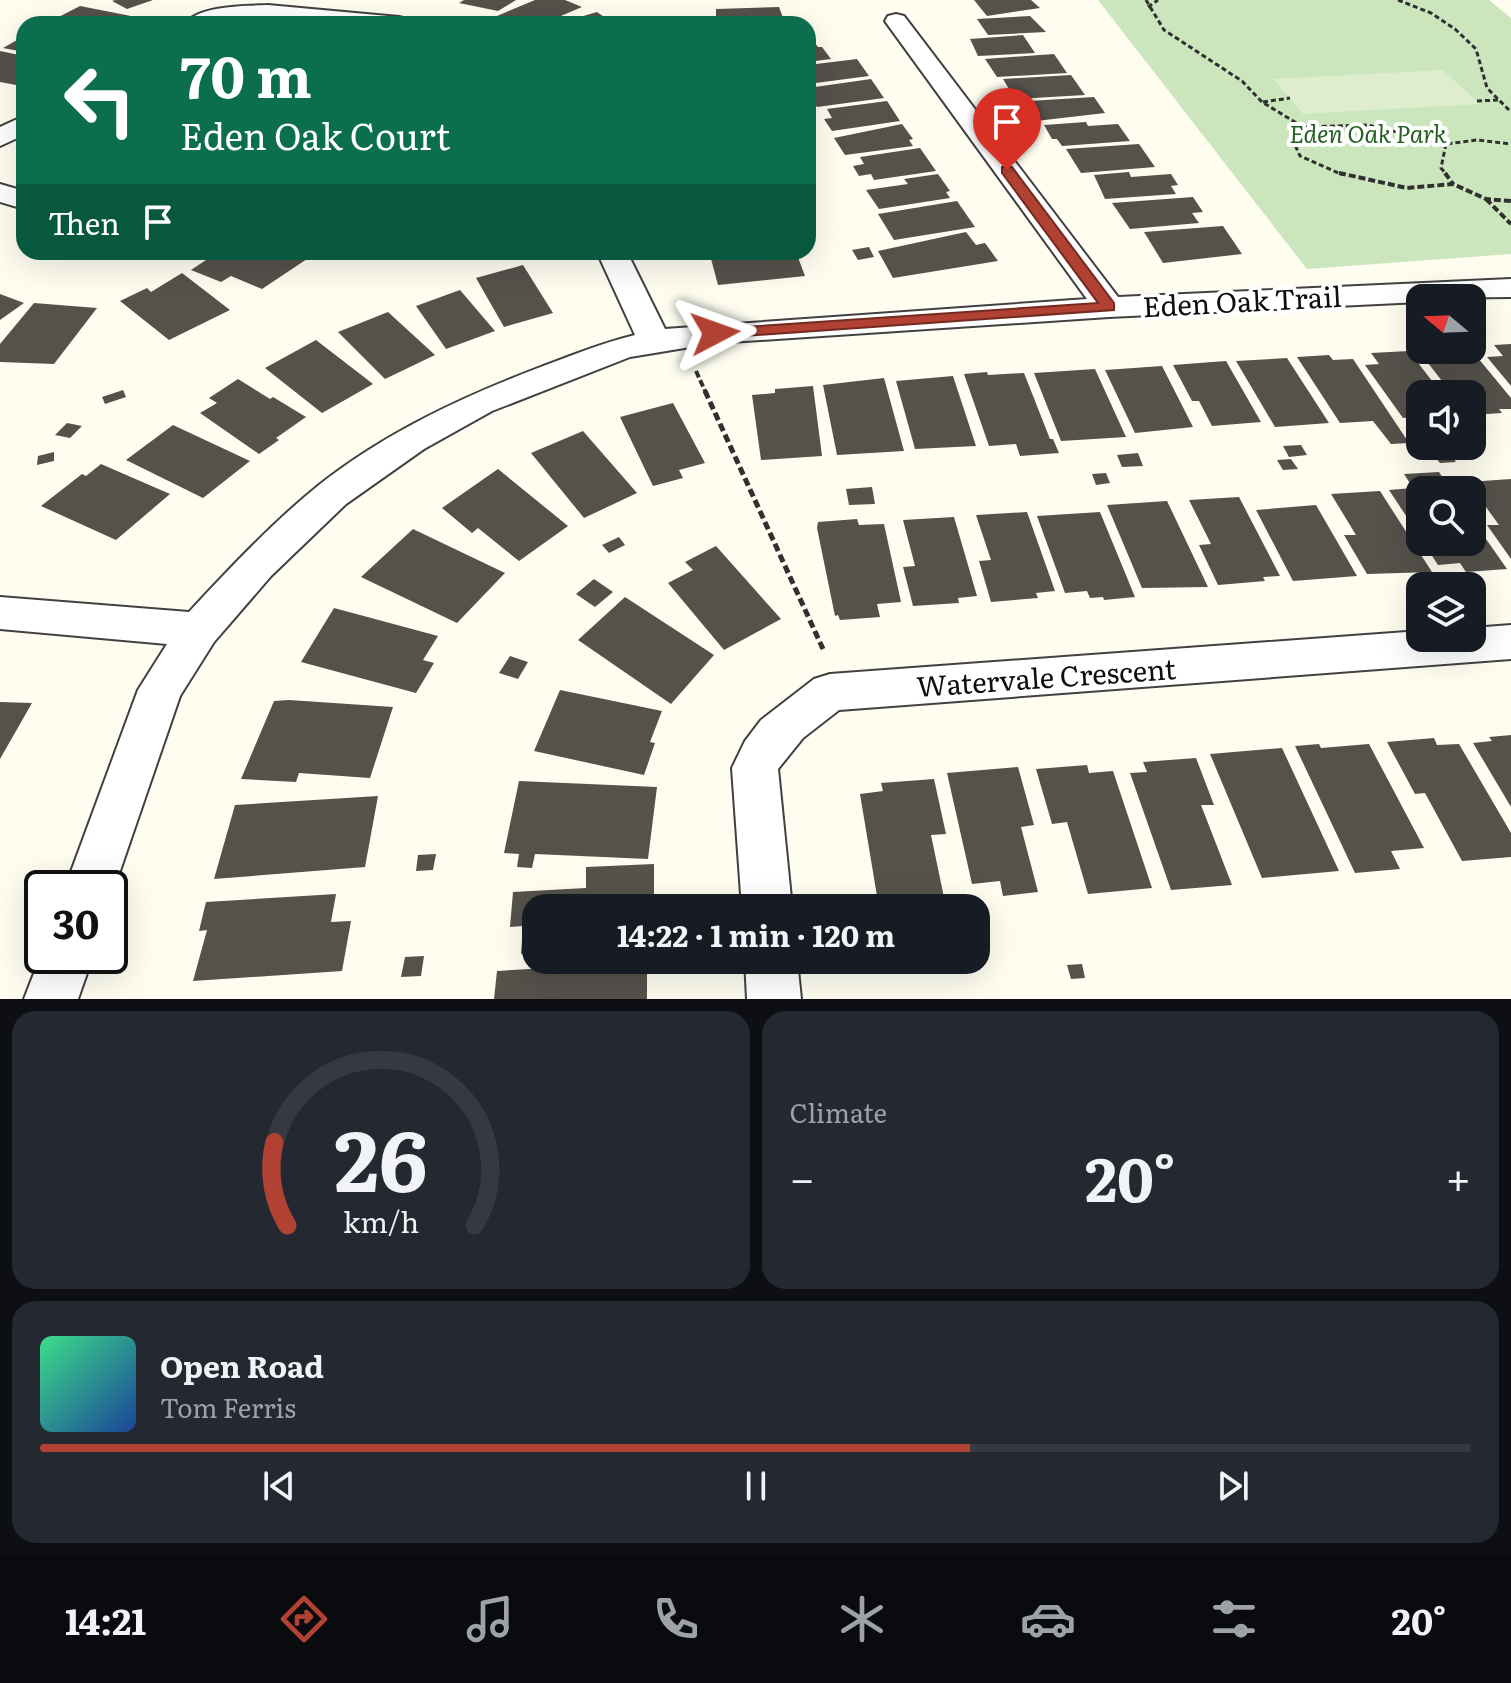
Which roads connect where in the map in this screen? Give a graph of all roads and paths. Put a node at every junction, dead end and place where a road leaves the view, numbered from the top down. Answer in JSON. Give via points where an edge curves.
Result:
{"nodes":[{"id":1,"x":1146,"y":0,"type":"edge"},
{"id":2,"x":1158,"y":0,"type":"edge"},
{"id":3,"x":1398,"y":0,"type":"edge"},
{"id":4,"x":1148,"y":7,"type":"junction"},
{"id":5,"x":219,"y":16,"type":"edge"},
{"id":6,"x":329,"y":16,"type":"edge"},
{"id":7,"x":896,"y":21,"type":"dead end"},
{"id":8,"x":1290,"y":98,"type":"dead end"},
{"id":9,"x":1499,"y":100,"type":"junction"},
{"id":10,"x":1477,"y":101,"type":"dead end"},
{"id":11,"x":1262,"y":102,"type":"junction"},
{"id":12,"x":1511,"y":112,"type":"edge"},
{"id":13,"x":1303,"y":127,"type":"junction"},
{"id":14,"x":1446,"y":144,"type":"junction"},
{"id":15,"x":1511,"y":144,"type":"edge"},
{"id":16,"x":1453,"y":184,"type":"junction"},
{"id":17,"x":1486,"y":199,"type":"junction"},
{"id":18,"x":1511,"y":201,"type":"edge"},
{"id":19,"x":1511,"y":224,"type":"edge"},
{"id":20,"x":616,"y":260,"type":"edge"},
{"id":21,"x":1511,"y":288,"type":"edge"},
{"id":22,"x":1109,"y":307,"type":"junction"},
{"id":23,"x":655,"y":340,"type":"junction"},
{"id":24,"x":696,"y":371,"type":"dead end"},
{"id":25,"x":0,"y":613,"type":"edge"},
{"id":26,"x":199,"y":630,"type":"junction"},
{"id":27,"x":1511,"y":642,"type":"edge"},
{"id":28,"x":823,"y":649,"type":"dead end"},
{"id":29,"x":96,"y":870,"type":"edge"},
{"id":30,"x":766,"y":894,"type":"edge"},
{"id":31,"x":60,"y":974,"type":"edge"},
{"id":32,"x":772,"y":974,"type":"edge"},
{"id":33,"x":51,"y":999,"type":"edge"},
{"id":34,"x":774,"y":999,"type":"edge"}],
"edges":[{"from":1,"to":4,"type":"path"},
{"from":2,"to":4,"type":"path"},
{"from":3,"to":9,"type":"path","via":[[1431,13],[1476,49],[1487,88]]},
{"from":4,"to":11,"type":"path","via":[[1164,30],[1242,81]]},
{"from":5,"to":6,"type":"street","via":[[259,8]]},
{"from":7,"to":22,"type":"street"},
{"from":8,"to":11,"type":"path"},
{"from":9,"to":10,"type":"path"},
{"from":9,"to":12,"type":"path"},
{"from":11,"to":13,"type":"path"},
{"from":13,"to":14,"type":"path","via":[[1368,125]]},
{"from":13,"to":16,"type":"path","via":[[1292,138],[1300,156],[1349,178],[1407,188]]},
{"from":14,"to":15,"type":"path"},
{"from":14,"to":16,"type":"path","via":[[1441,168]]},
{"from":16,"to":17,"type":"path"},
{"from":17,"to":18,"type":"path"},
{"from":17,"to":19,"type":"path"},
{"from":20,"to":23,"type":"street"},
{"from":21,"to":22,"type":"street","name":"Eden Oak Trail"},
{"from":22,"to":23,"type":"street","name":"Eden Oak Trail"},
{"from":23,"to":26,"type":"street","name":"Eden Oak Trail","via":[[480,403],[411,440],[333,494],[257,565]]},
{"from":24,"to":28,"type":"path"},
{"from":25,"to":26,"type":"street"},
{"from":26,"to":29,"type":"street","name":"Eden Oak Trail","via":[[160,690]]},
{"from":27,"to":30,"type":"street","name":"Watervale Crescent","via":[[830,692],[763,749],[755,768]]},
{"from":31,"to":33,"type":"street"},
{"from":32,"to":34,"type":"street"}]}
